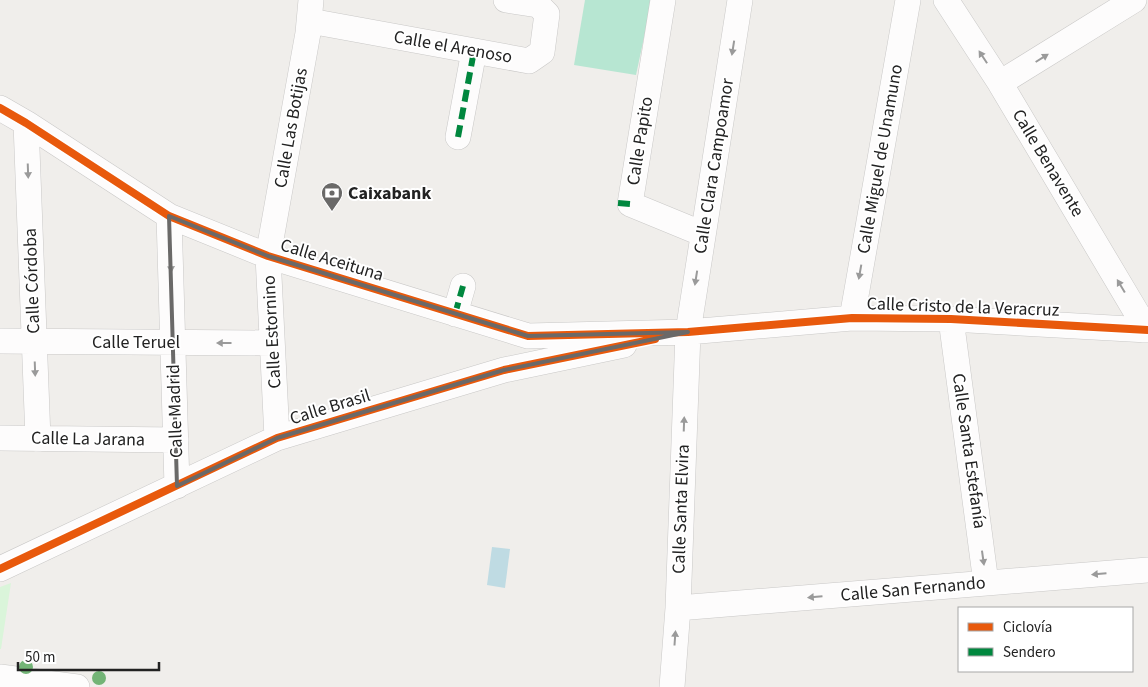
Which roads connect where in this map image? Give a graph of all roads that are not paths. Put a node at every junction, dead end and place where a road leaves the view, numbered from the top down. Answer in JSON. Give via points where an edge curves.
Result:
{"nodes":[{"id":1,"x":506,"y":0,"type":"edge"},
{"id":2,"x":664,"y":0,"type":"edge"},
{"id":3,"x":740,"y":0,"type":"edge"},
{"id":4,"x":908,"y":0,"type":"edge"},
{"id":5,"x":946,"y":0,"type":"edge"},
{"id":6,"x":1134,"y":0,"type":"edge"},
{"id":7,"x":1140,"y":0,"type":"edge"},
{"id":8,"x":310,"y":10,"type":"edge"},
{"id":9,"x":1148,"y":13,"type":"edge"},
{"id":10,"x":474,"y":51,"type":"junction"},
{"id":11,"x":1000,"y":83,"type":"junction"},
{"id":12,"x":0,"y":108,"type":"edge"},
{"id":13,"x":26,"y":123,"type":"junction"},
{"id":14,"x":458,"y":137,"type":"dead end"},
{"id":15,"x":169,"y":216,"type":"junction"},
{"id":16,"x":703,"y":234,"type":"junction"},
{"id":17,"x":268,"y":256,"type":"junction"},
{"id":18,"x":463,"y":286,"type":"dead end"},
{"id":19,"x":455,"y":314,"type":"junction"},
{"id":20,"x":852,"y":318,"type":"junction"},
{"id":21,"x":951,"y":319,"type":"junction"},
{"id":22,"x":493,"y":326,"type":"junction"},
{"id":23,"x":1145,"y":330,"type":"edge"},
{"id":24,"x":688,"y":332,"type":"junction"},
{"id":25,"x":0,"y":341,"type":"edge"},
{"id":26,"x":34,"y":341,"type":"junction"},
{"id":27,"x":174,"y":342,"type":"junction"},
{"id":28,"x":272,"y":343,"type":"junction"},
{"id":29,"x":504,"y":370,"type":"junction"},
{"id":30,"x":0,"y":438,"type":"edge"},
{"id":31,"x":277,"y":438,"type":"junction"},
{"id":32,"x":38,"y":439,"type":"junction"},
{"id":33,"x":176,"y":440,"type":"junction"},
{"id":34,"x":177,"y":486,"type":"junction"},
{"id":35,"x":0,"y":569,"type":"edge"},
{"id":36,"x":1148,"y":570,"type":"edge"},
{"id":37,"x":986,"y":583,"type":"junction"},
{"id":38,"x":678,"y":608,"type":"junction"},
{"id":39,"x":0,"y":677,"type":"edge"},
{"id":40,"x":77,"y":687,"type":"edge"},
{"id":41,"x":672,"y":687,"type":"edge"}],
"edges":[{"from":1,"to":10,"type":"street","name":"Calle el Arenoso","via":[[538,5],[547,14],[542,52],[529,61]]},
{"from":2,"to":16,"type":"street","name":"Calle Papito","via":[[624,203]]},
{"from":3,"to":16,"type":"street","name":"Calle Clara Campoamor","one_way":true},
{"from":4,"to":20,"type":"street","name":"Calle Miguel de Unamuno","one_way":true},
{"from":11,"to":5,"type":"street","name":"Calle Benavente","one_way":true},
{"from":11,"to":6,"type":"street","one_way":true},
{"from":7,"to":9,"type":"street"},
{"from":8,"to":10,"type":"street","name":"Calle el Arenoso"},
{"from":8,"to":17,"type":"street","name":"Calle Las Botijas"},
{"from":10,"to":14,"type":"street"},
{"from":23,"to":11,"type":"street","name":"Calle Benavente","one_way":true},
{"from":12,"to":13,"type":"street","name":"Calle Aceituna"},
{"from":13,"to":15,"type":"street","name":"Calle Aceituna"},
{"from":13,"to":26,"type":"street","name":"Calle Córdoba","one_way":true},
{"from":15,"to":17,"type":"street","name":"Calle Aceituna"},
{"from":15,"to":27,"type":"street","name":"Calle Madrid","one_way":true},
{"from":16,"to":24,"type":"street","name":"Calle Clara Campoamor","one_way":true},
{"from":17,"to":19,"type":"street","name":"Calle Aceituna"},
{"from":17,"to":28,"type":"street","name":"Calle Estornino"},
{"from":18,"to":19,"type":"street"},
{"from":19,"to":22,"type":"street","name":"Calle Aceituna"},
{"from":20,"to":21,"type":"street","name":"Calle Cristo de la Veracruz"},
{"from":20,"to":24,"type":"street","name":"Calle Cristo de la Veracruz"},
{"from":21,"to":23,"type":"street","name":"Calle Cristo de la Veracruz"},
{"from":21,"to":37,"type":"street","name":"Calle Santa Estefanía","one_way":true},
{"from":22,"to":24,"type":"street","name":"Calle Aceituna","via":[[528,336]]},
{"from":22,"to":29,"type":"street","via":[[505,349]]},
{"from":24,"to":29,"type":"street","name":"Calle Brasil"},
{"from":38,"to":24,"type":"street","name":"Calle Santa Elvira","one_way":true},
{"from":25,"to":26,"type":"street","name":"Calle Teruel"},
{"from":26,"to":27,"type":"street","name":"Calle Teruel"},
{"from":26,"to":32,"type":"street","name":"Calle Córdoba","one_way":true},
{"from":28,"to":27,"type":"street","name":"Calle Teruel","one_way":true},
{"from":27,"to":33,"type":"street","name":"Calle Madrid"},
{"from":28,"to":31,"type":"street","name":"Calle Estornino"},
{"from":29,"to":31,"type":"street","name":"Calle Brasil"},
{"from":30,"to":32,"type":"street","name":"Calle La Jarana"},
{"from":31,"to":34,"type":"street","name":"Calle Brasil"},
{"from":32,"to":33,"type":"street","name":"Calle La Jarana"},
{"from":33,"to":34,"type":"street","name":"Calle Madrid"},
{"from":34,"to":35,"type":"street","name":"Calle Brasil"},
{"from":36,"to":37,"type":"street","name":"Calle San Fernando","one_way":true},
{"from":37,"to":38,"type":"street","name":"Calle San Fernando","one_way":true},
{"from":41,"to":38,"type":"street","name":"Calle Santa Elvira","one_way":true},
{"from":39,"to":40,"type":"street"}]}
